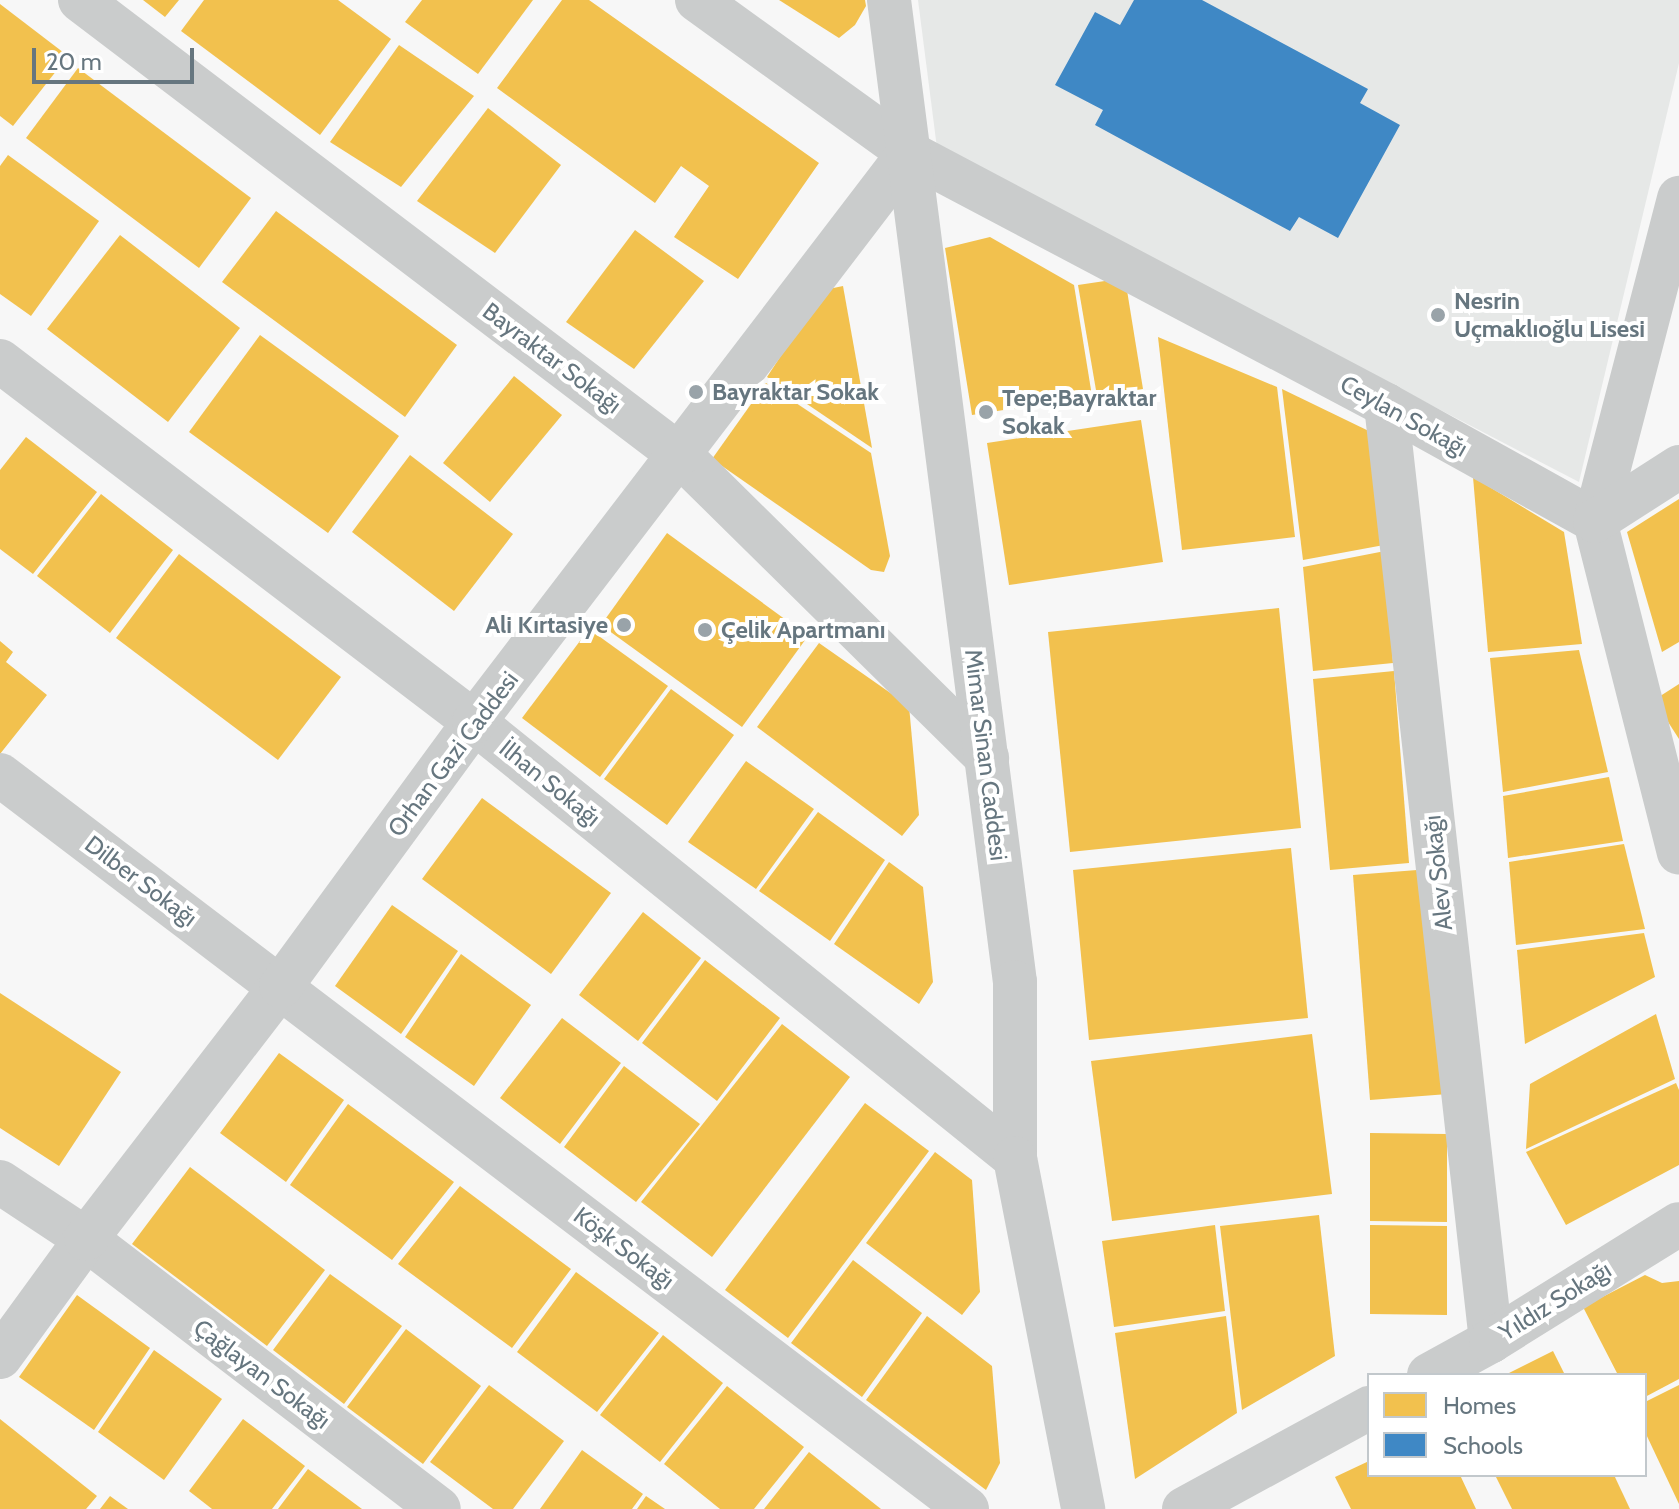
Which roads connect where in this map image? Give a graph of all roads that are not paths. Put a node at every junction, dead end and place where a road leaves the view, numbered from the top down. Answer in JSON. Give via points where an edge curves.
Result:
{"nodes":[{"id":1,"x":80,"y":0,"type":"edge"},
{"id":2,"x":697,"y":0,"type":"edge"},
{"id":3,"x":889,"y":0,"type":"edge"},
{"id":4,"x":909,"y":153,"type":"junction"},
{"id":5,"x":1679,"y":198,"type":"edge"},
{"id":6,"x":0,"y":361,"type":"edge"},
{"id":7,"x":1386,"y":405,"type":"junction"},
{"id":8,"x":681,"y":456,"type":"junction"},
{"id":9,"x":1679,"y":467,"type":"edge"},
{"id":10,"x":1595,"y":521,"type":"junction"},
{"id":11,"x":474,"y":722,"type":"junction"},
{"id":12,"x":987,"y":758,"type":"junction"},
{"id":13,"x":0,"y":775,"type":"edge"},
{"id":14,"x":1679,"y":853,"type":"edge"},
{"id":15,"x":281,"y":986,"type":"junction"},
{"id":16,"x":1015,"y":1158,"type":"junction"},
{"id":17,"x":0,"y":1182,"type":"edge"},
{"id":18,"x":1679,"y":1224,"type":"edge"},
{"id":19,"x":86,"y":1239,"type":"junction"},
{"id":20,"x":1491,"y":1341,"type":"junction"},
{"id":21,"x":0,"y":1357,"type":"edge"},
{"id":22,"x":1433,"y":1373,"type":"edge"},
{"id":23,"x":1367,"y":1409,"type":"edge"},
{"id":24,"x":439,"y":1509,"type":"edge"},
{"id":25,"x":967,"y":1509,"type":"edge"},
{"id":26,"x":1083,"y":1509,"type":"edge"},
{"id":27,"x":1184,"y":1509,"type":"edge"}],
"edges":[{"from":1,"to":8,"type":"street","name":"Bayraktar Sokağı"},
{"from":2,"to":4,"type":"street","name":"Ceylan Sokağı"},
{"from":3,"to":4,"type":"street","name":"Mimar Sinan Caddesi"},
{"from":4,"to":7,"type":"street","name":"Ceylan Sokağı"},
{"from":4,"to":8,"type":"street","name":"Orhan Gazi Caddesi"},
{"from":4,"to":12,"type":"street","name":"Mimar Sinan Caddesi"},
{"from":5,"to":10,"type":"street"},
{"from":6,"to":11,"type":"street","name":"İlhan Sokağı"},
{"from":7,"to":10,"type":"street","name":"Ceylan Sokağı"},
{"from":7,"to":20,"type":"street","name":"Alev Sokağı"},
{"from":8,"to":11,"type":"street","name":"Orhan Gazi Caddesi"},
{"from":8,"to":12,"type":"street","name":"Bayraktar Sokağı"},
{"from":9,"to":10,"type":"street"},
{"from":10,"to":14,"type":"street"},
{"from":11,"to":15,"type":"street","name":"Orhan Gazi Caddesi"},
{"from":11,"to":16,"type":"street","name":"İlhan Sokağı"},
{"from":12,"to":16,"type":"street","name":"Mimar Sinan Caddesi","via":[[1015,982]]},
{"from":13,"to":15,"type":"street","name":"Dilber Sokağı"},
{"from":15,"to":19,"type":"street","name":"Orhan Gazi Caddesi"},
{"from":15,"to":25,"type":"street","name":"Köşk Sokağı"},
{"from":16,"to":26,"type":"street","name":"Mimar Sinan Caddesi"},
{"from":17,"to":19,"type":"street","name":"Çağlayan Sokağı"},
{"from":18,"to":20,"type":"street","name":"Yıldız Sokağı"},
{"from":19,"to":21,"type":"street","name":"Orhan Gazi Caddesi"},
{"from":19,"to":24,"type":"street","name":"Çağlayan Sokağı"},
{"from":20,"to":22,"type":"street","name":"Yıldız Sokağı"},
{"from":23,"to":27,"type":"street"}]}
